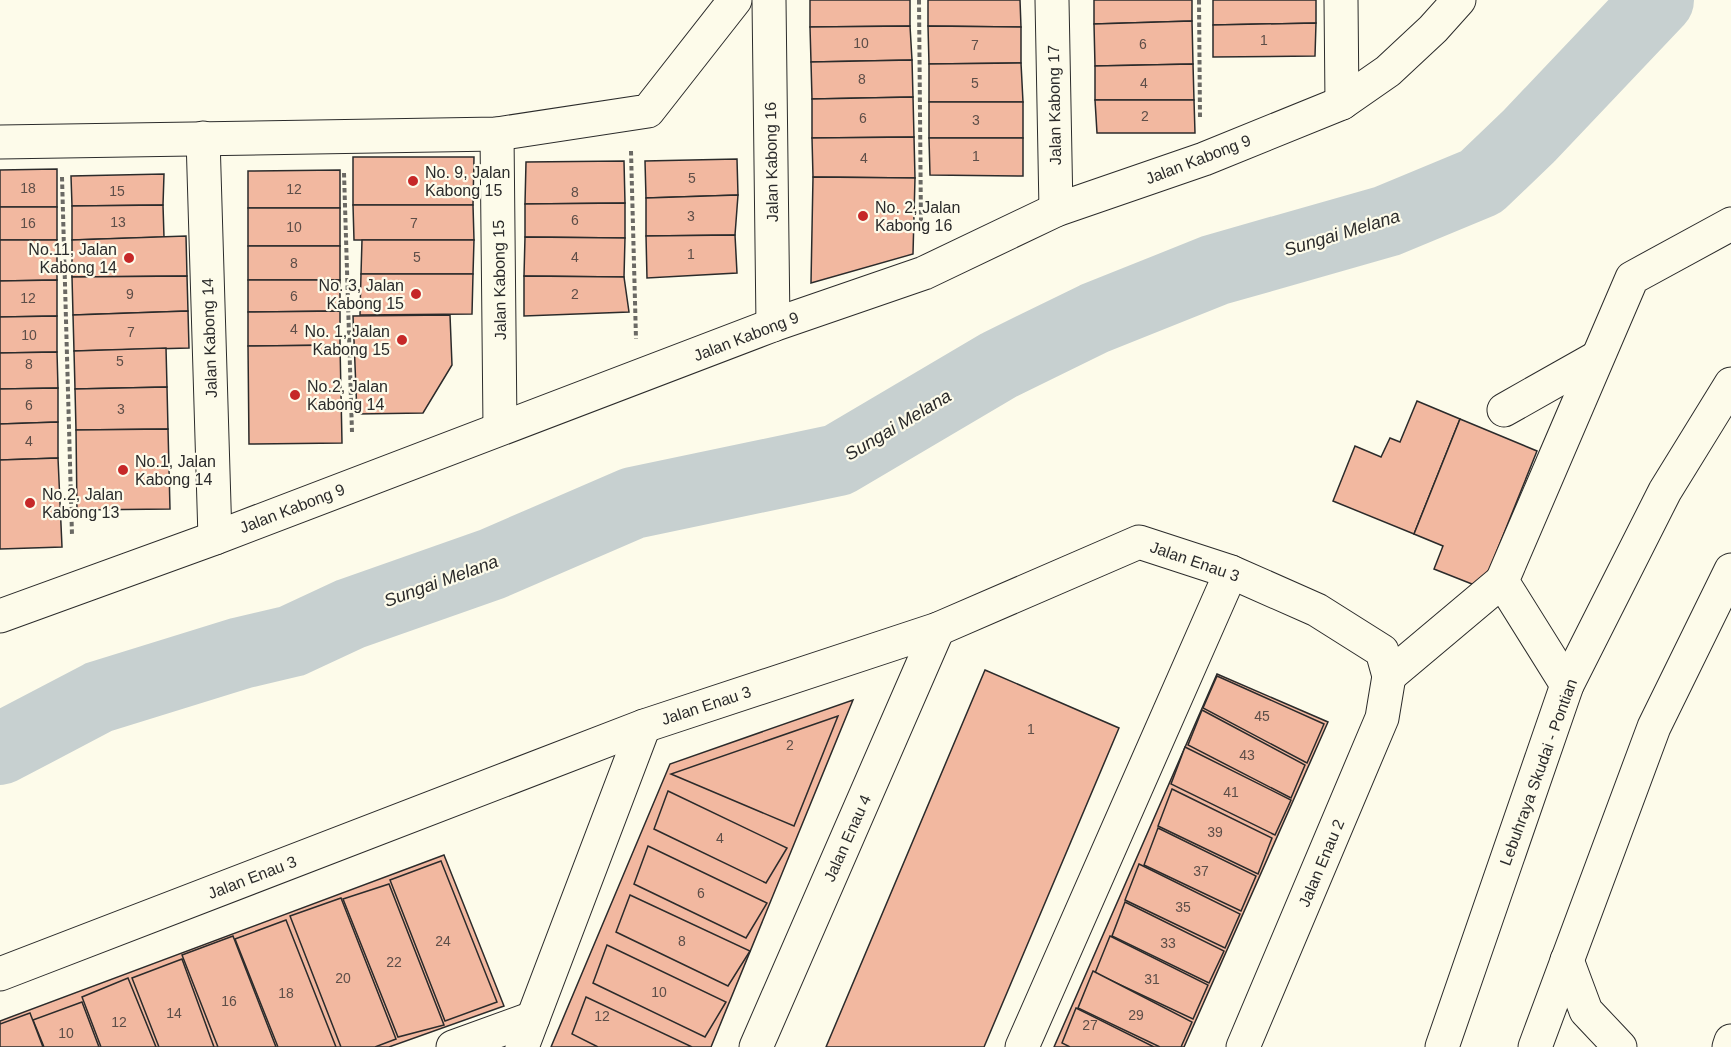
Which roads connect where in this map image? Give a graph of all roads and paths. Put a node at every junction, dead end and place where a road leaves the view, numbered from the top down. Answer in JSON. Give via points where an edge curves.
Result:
{"nodes":[{"id":1,"x":735,"y":0,"type":"edge"},
{"id":2,"x":769,"y":0,"type":"edge"},
{"id":3,"x":919,"y":0,"type":"edge"},
{"id":4,"x":1052,"y":0,"type":"edge"},
{"id":5,"x":1199,"y":0,"type":"edge"},
{"id":6,"x":1341,"y":0,"type":"edge"},
{"id":7,"x":1459,"y":0,"type":"edge"},
{"id":8,"x":1342,"y":103,"type":"junction"},
{"id":9,"x":631,"y":113,"type":"junction"},
{"id":10,"x":1200,"y":119,"type":"dead end"},
{"id":11,"x":497,"y":134,"type":"junction"},
{"id":12,"x":343,"y":136,"type":"junction"},
{"id":13,"x":203,"y":138,"type":"junction"},
{"id":14,"x":62,"y":141,"type":"junction"},
{"id":15,"x":0,"y":142,"type":"edge"},
{"id":16,"x":1056,"y":210,"type":"junction"},
{"id":17,"x":1731,"y":224,"type":"edge"},
{"id":18,"x":921,"y":226,"type":"dead end"},
{"id":19,"x":772,"y":325,"type":"junction"},
{"id":20,"x":636,"y":346,"type":"dead end"},
{"id":21,"x":1596,"y":358,"type":"junction"},
{"id":22,"x":1731,"y":384,"type":"edge"},
{"id":23,"x":1504,"y":410,"type":"dead end"},
{"id":24,"x":500,"y":427,"type":"junction"},
{"id":25,"x":352,"y":432,"type":"dead end"},
{"id":26,"x":72,"y":535,"type":"dead end"},
{"id":27,"x":215,"y":538,"type":"junction"},
{"id":28,"x":1731,"y":570,"type":"edge"},
{"id":29,"x":1231,"y":572,"type":"junction"},
{"id":30,"x":1502,"y":581,"type":"junction"},
{"id":31,"x":0,"y":615,"type":"edge"},
{"id":32,"x":938,"y":629,"type":"junction"},
{"id":33,"x":1389,"y":676,"type":"junction"},
{"id":34,"x":1567,"y":685,"type":"junction"},
{"id":35,"x":644,"y":726,"type":"junction"},
{"id":36,"x":1567,"y":960,"type":"junction"},
{"id":37,"x":0,"y":974,"type":"edge"},
{"id":38,"x":527,"y":1033,"type":"edge"},
{"id":39,"x":1731,"y":1041,"type":"edge"},
{"id":40,"x":453,"y":1047,"type":"edge"},
{"id":41,"x":756,"y":1047,"type":"edge"},
{"id":42,"x":1022,"y":1047,"type":"edge"},
{"id":43,"x":1243,"y":1047,"type":"edge"},
{"id":44,"x":1442,"y":1047,"type":"edge"},
{"id":45,"x":1535,"y":1047,"type":"edge"},
{"id":46,"x":1620,"y":1047,"type":"edge"},
{"id":47,"x":1729,"y":1047,"type":"edge"}],
"edges":[{"from":1,"to":9,"type":"main road","via":[[648,111]]},
{"from":2,"to":19,"type":"main road","name":"Jalan Kabong 16"},
{"from":3,"to":18,"type":"path"},
{"from":4,"to":16,"type":"main road","name":"Jalan Kabong 17"},
{"from":5,"to":10,"type":"path"},
{"from":6,"to":8,"type":"main road"},
{"from":7,"to":8,"type":"main road","name":"Jalan Kabong 9","via":[[1388,72]]},
{"from":8,"to":16,"type":"main road","name":"Jalan Kabong 9","via":[[1204,159]]},
{"from":9,"to":11,"type":"main road"},
{"from":9,"to":20,"type":"path"},
{"from":11,"to":12,"type":"main road"},
{"from":11,"to":24,"type":"main road","name":"Jalan Kabong 15"},
{"from":12,"to":13,"type":"main road"},
{"from":12,"to":25,"type":"path"},
{"from":13,"to":14,"type":"main road"},
{"from":13,"to":27,"type":"main road","name":"Jalan Kabong 14"},
{"from":14,"to":15,"type":"main road"},
{"from":14,"to":26,"type":"path"},
{"from":16,"to":19,"type":"main road","name":"Jalan Kabong 9","via":[[924,273]]},
{"from":17,"to":21,"type":"main road","via":[[1632,278]]},
{"from":19,"to":24,"type":"main road","name":"Jalan Kabong 9"},
{"from":21,"to":23,"type":"main road"},
{"from":21,"to":30,"type":"main road"},
{"from":22,"to":34,"type":"main road","name":"Lebuhraya Skudai - Pontian","via":[[1665,491]]},
{"from":24,"to":27,"type":"main road","name":"Jalan Kabong 9"},
{"from":27,"to":31,"type":"main road","name":"Jalan Kabong 9"},
{"from":28,"to":36,"type":"main road","via":[[1654,727]]},
{"from":29,"to":32,"type":"main road","name":"Jalan Enau 3","via":[[1140,542]]},
{"from":29,"to":33,"type":"main road","name":"Jalan Enau 3","via":[[1317,610],[1382,651]]},
{"from":29,"to":42,"type":"main road"},
{"from":30,"to":33,"type":"main road"},
{"from":30,"to":34,"type":"main road"},
{"from":32,"to":35,"type":"main road","name":"Jalan Enau 3"},
{"from":32,"to":41,"type":"main road","name":"Jalan Enau 4"},
{"from":33,"to":43,"type":"main road","name":"Jalan Enau 2","via":[[1382,718]]},
{"from":34,"to":44,"type":"main road","name":"Lebuhraya Skudai - Pontian"},
{"from":35,"to":37,"type":"main road","name":"Jalan Enau 3"},
{"from":35,"to":38,"type":"main road"},
{"from":36,"to":45,"type":"main road"},
{"from":36,"to":46,"type":"main road","via":[[1586,1011]]},
{"from":38,"to":40,"type":"main road"},
{"from":39,"to":47,"type":"main road"}]}
